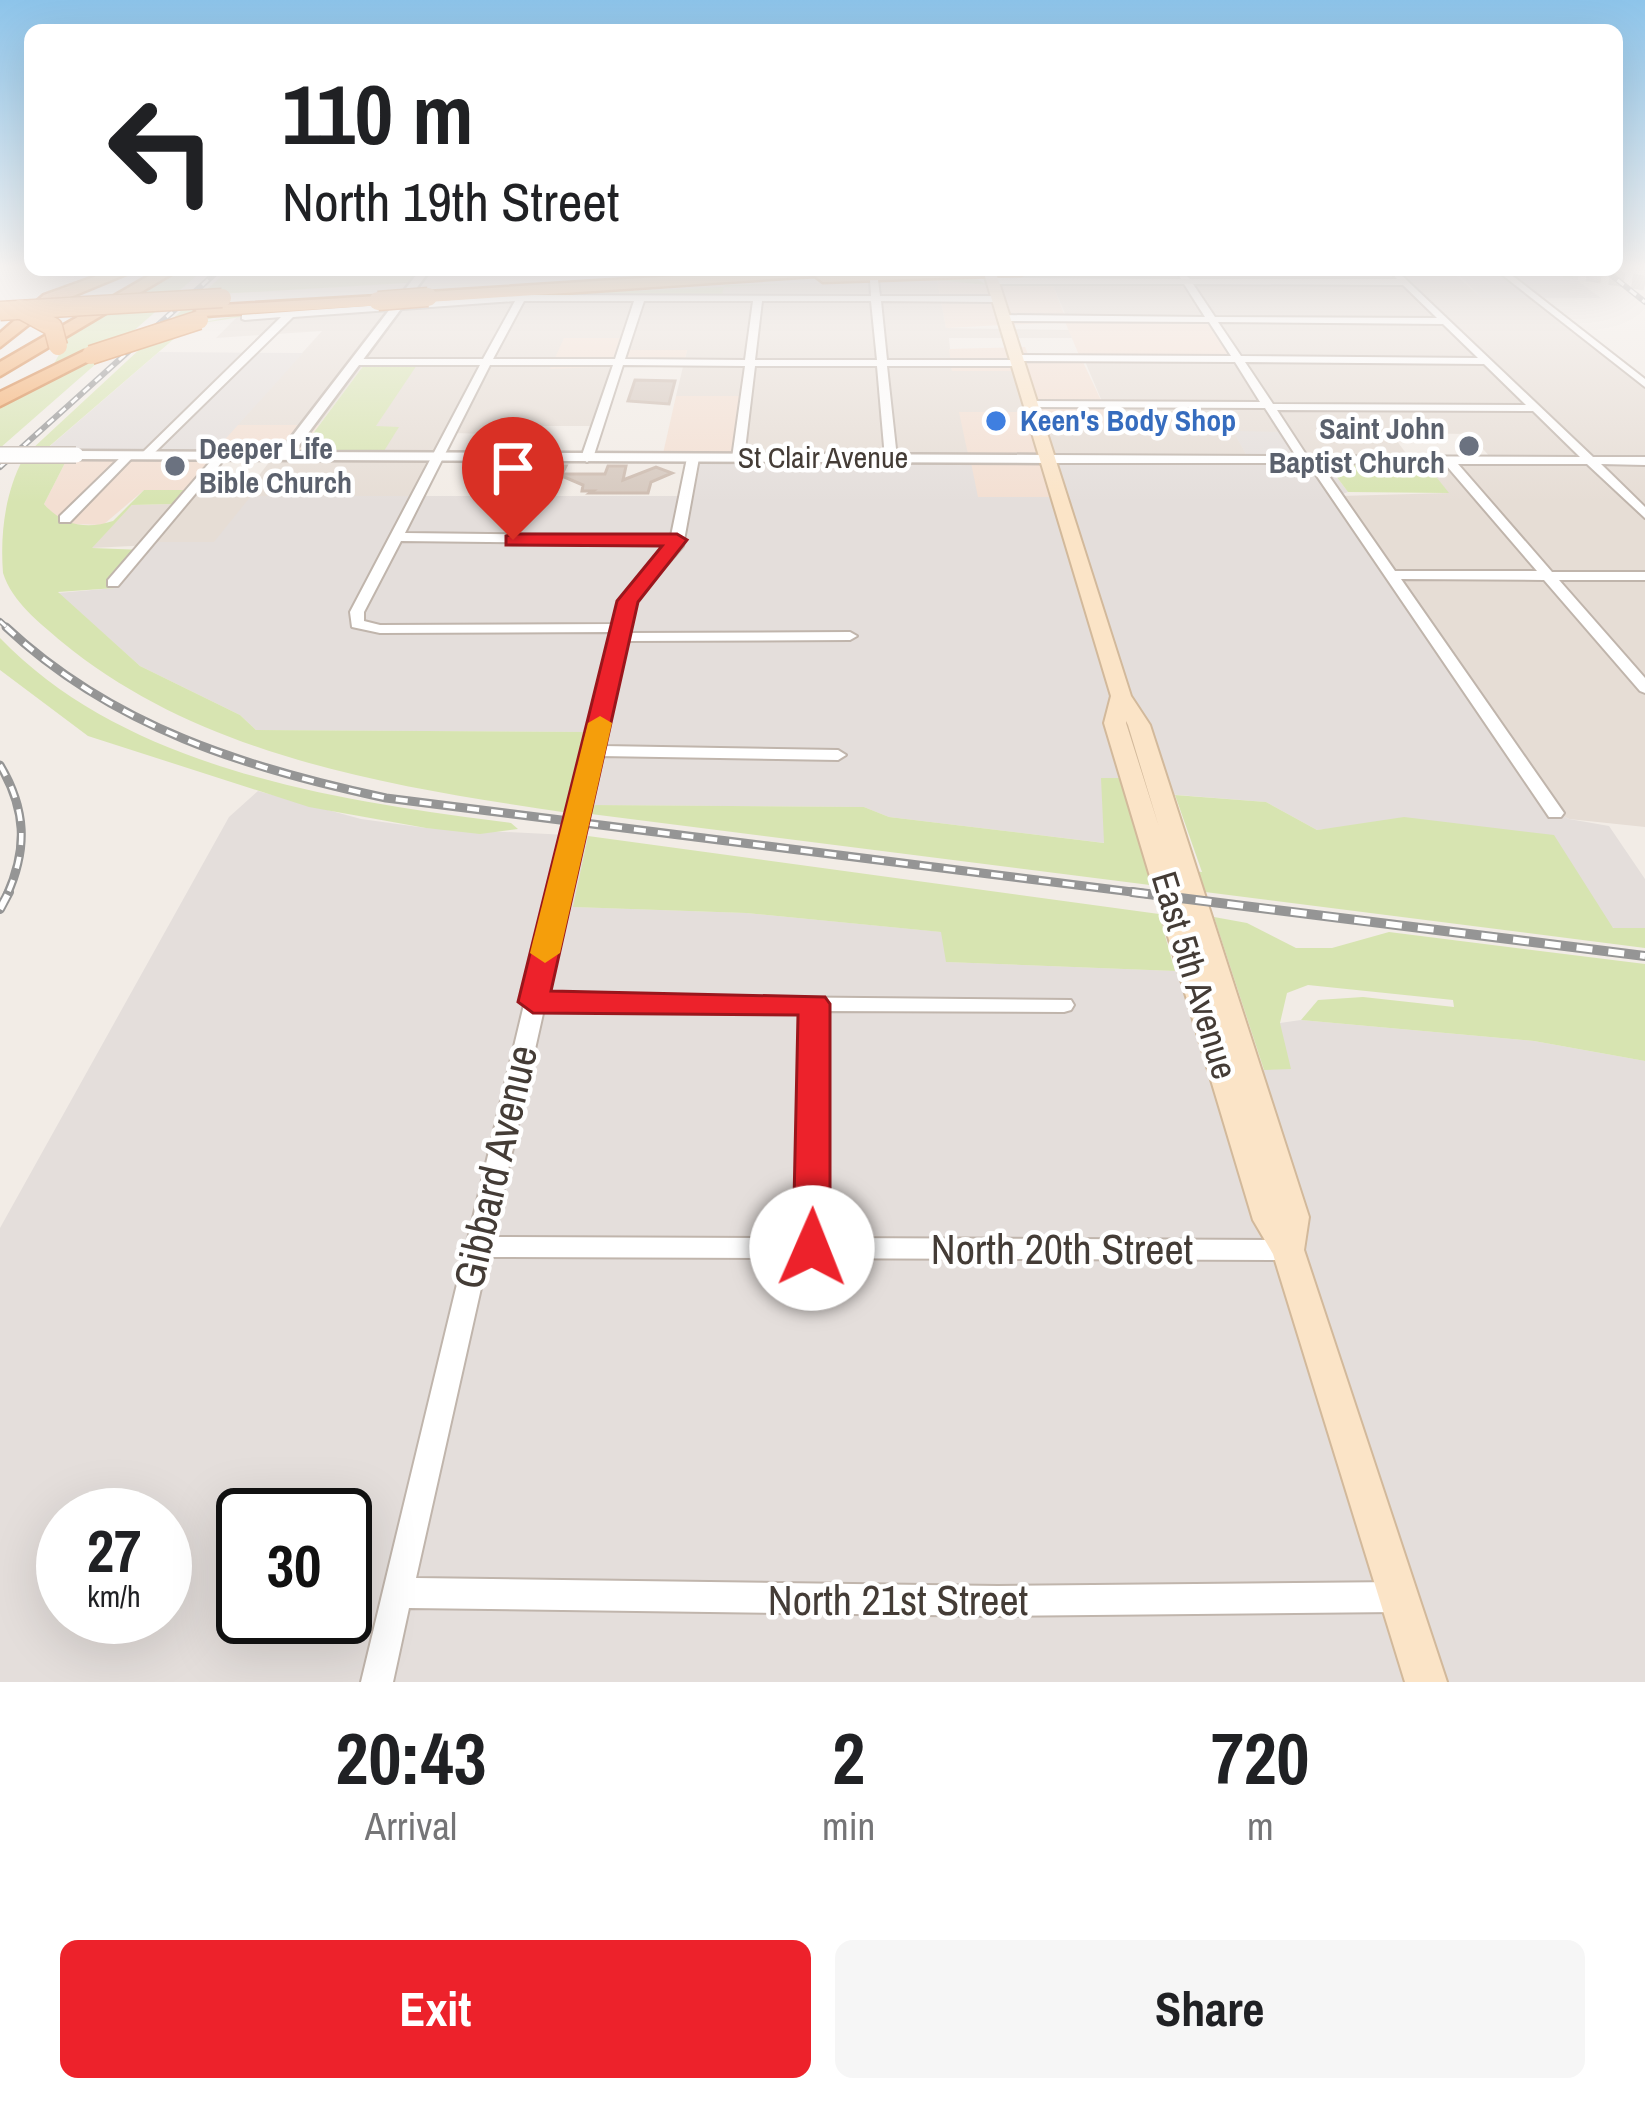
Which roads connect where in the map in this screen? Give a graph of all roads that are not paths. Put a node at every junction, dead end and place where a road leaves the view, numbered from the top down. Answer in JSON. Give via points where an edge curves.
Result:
{"nodes":[{"id":1,"x":42,"y":345,"type":"edge"},
{"id":2,"x":58,"y":345,"type":"edge"},
{"id":3,"x":115,"y":345,"type":"edge"},
{"id":4,"x":258,"y":345,"type":"edge"},
{"id":5,"x":363,"y":345,"type":"edge"},
{"id":6,"x":495,"y":345,"type":"edge"},
{"id":7,"x":624,"y":345,"type":"edge"},
{"id":8,"x":752,"y":345,"type":"edge"},
{"id":9,"x":880,"y":345,"type":"edge"},
{"id":10,"x":1012,"y":345,"type":"edge"},
{"id":11,"x":1230,"y":345,"type":"edge"},
{"id":12,"x":1470,"y":345,"type":"edge"},
{"id":13,"x":1596,"y":345,"type":"edge"},
{"id":14,"x":1240,"y":359,"type":"junction"},
{"id":15,"x":1017,"y":361,"type":"junction"},
{"id":16,"x":1486,"y":361,"type":"junction"},
{"id":17,"x":355,"y":362,"type":"junction"},
{"id":18,"x":486,"y":362,"type":"junction"},
{"id":19,"x":618,"y":362,"type":"junction"},
{"id":20,"x":750,"y":362,"type":"junction"},
{"id":21,"x":882,"y":363,"type":"junction"},
{"id":22,"x":0,"y":370,"type":"edge"},
{"id":23,"x":1645,"y":384,"type":"edge"},
{"id":24,"x":0,"y":399,"type":"edge"},
{"id":25,"x":1031,"y":404,"type":"junction"},
{"id":26,"x":1269,"y":406,"type":"junction"},
{"id":27,"x":1535,"y":408,"type":"junction"},
{"id":28,"x":0,"y":455,"type":"edge"},
{"id":29,"x":128,"y":455,"type":"junction"},
{"id":30,"x":145,"y":456,"type":"junction"},
{"id":31,"x":220,"y":456,"type":"junction"},
{"id":32,"x":284,"y":456,"type":"junction"},
{"id":33,"x":436,"y":457,"type":"junction"},
{"id":34,"x":587,"y":458,"type":"junction"},
{"id":35,"x":693,"y":458,"type":"junction"},
{"id":36,"x":738,"y":458,"type":"junction"},
{"id":37,"x":891,"y":458,"type":"junction"},
{"id":38,"x":1049,"y":459,"type":"junction"},
{"id":39,"x":1308,"y":460,"type":"junction"},
{"id":40,"x":1448,"y":460,"type":"junction"},
{"id":41,"x":1589,"y":461,"type":"junction"},
{"id":42,"x":1645,"y":461,"type":"edge"},
{"id":43,"x":1645,"y":514,"type":"edge"},
{"id":44,"x":65,"y":520,"type":"dead end"},
{"id":45,"x":397,"y":537,"type":"junction"},
{"id":46,"x":677,"y":540,"type":"junction"},
{"id":47,"x":1390,"y":575,"type":"junction"},
{"id":48,"x":1548,"y":576,"type":"junction"},
{"id":49,"x":1645,"y":576,"type":"edge"},
{"id":50,"x":113,"y":583,"type":"dead end"},
{"id":51,"x":621,"y":633,"type":"junction"},
{"id":52,"x":850,"y":636,"type":"dead end"},
{"id":53,"x":1645,"y":688,"type":"edge"},
{"id":54,"x":594,"y":751,"type":"junction"},
{"id":55,"x":838,"y":755,"type":"dead end"},
{"id":56,"x":1555,"y":813,"type":"dead end"},
{"id":57,"x":533,"y":1002,"type":"junction"},
{"id":58,"x":814,"y":1004,"type":"junction"},
{"id":59,"x":1064,"y":1005,"type":"dead end"},
{"id":60,"x":476,"y":1247,"type":"junction"},
{"id":61,"x":812,"y":1248,"type":"junction"},
{"id":62,"x":1288,"y":1250,"type":"junction"},
{"id":63,"x":398,"y":1593,"type":"junction"},
{"id":64,"x":1398,"y":1597,"type":"junction"},
{"id":65,"x":377,"y":1682,"type":"edge"},
{"id":66,"x":1426,"y":1682,"type":"edge"}],
"edges":[{"from":1,"to":22,"type":"highway"},
{"from":2,"to":24,"type":"highway","bridge":true},
{"from":3,"to":24,"type":"highway","bridge":true},
{"from":4,"to":30,"type":"street"},
{"from":5,"to":17,"type":"street"},
{"from":6,"to":18,"type":"street"},
{"from":7,"to":19,"type":"street"},
{"from":8,"to":20,"type":"street"},
{"from":9,"to":21,"type":"street"},
{"from":10,"to":15,"type":"main road","name":"East 5th Avenue"},
{"from":11,"to":14,"type":"street"},
{"from":12,"to":16,"type":"street"},
{"from":13,"to":23,"type":"street"},
{"from":14,"to":15,"type":"street"},
{"from":14,"to":16,"type":"street"},
{"from":14,"to":26,"type":"street"},
{"from":15,"to":21,"type":"street"},
{"from":15,"to":25,"type":"main road","name":"East 5th Avenue"},
{"from":16,"to":27,"type":"street"},
{"from":17,"to":18,"type":"street"},
{"from":17,"to":32,"type":"street"},
{"from":18,"to":19,"type":"street"},
{"from":18,"to":33,"type":"street"},
{"from":19,"to":20,"type":"street"},
{"from":19,"to":34,"type":"street"},
{"from":20,"to":21,"type":"street"},
{"from":20,"to":36,"type":"street"},
{"from":21,"to":37,"type":"street"},
{"from":25,"to":26,"type":"street"},
{"from":25,"to":38,"type":"main road","name":"East 5th Avenue"},
{"from":26,"to":27,"type":"street"},
{"from":26,"to":39,"type":"street"},
{"from":27,"to":41,"type":"street"},
{"from":28,"to":29,"type":"street","name":"St Clair Avenue","bridge":true},
{"from":29,"to":30,"type":"street","name":"St Clair Avenue"},
{"from":29,"to":44,"type":"street"},
{"from":30,"to":31,"type":"street","name":"St Clair Avenue"},
{"from":31,"to":32,"type":"street","name":"St Clair Avenue"},
{"from":31,"to":50,"type":"street"},
{"from":32,"to":33,"type":"street","name":"St Clair Avenue"},
{"from":33,"to":34,"type":"street","name":"St Clair Avenue"},
{"from":33,"to":45,"type":"street"},
{"from":34,"to":35,"type":"street","name":"St Clair Avenue"},
{"from":35,"to":36,"type":"street","name":"St Clair Avenue"},
{"from":35,"to":46,"type":"street","name":"Gibbard Avenue"},
{"from":36,"to":37,"type":"street","name":"St Clair Avenue"},
{"from":37,"to":38,"type":"street","name":"St Clair Avenue"},
{"from":38,"to":39,"type":"street","name":"St Clair Avenue"},
{"from":38,"to":62,"type":"main road","name":"East 5th Avenue","via":[[1121,696],[1115,724],[1269,1220]]},
{"from":39,"to":40,"type":"street","name":"St Clair Avenue"},
{"from":39,"to":47,"type":"street"},
{"from":40,"to":41,"type":"street","name":"St Clair Avenue"},
{"from":40,"to":48,"type":"street"},
{"from":41,"to":42,"type":"street","name":"St Clair Avenue"},
{"from":41,"to":43,"type":"street"},
{"from":45,"to":46,"type":"street"},
{"from":45,"to":51,"type":"street","via":[[357,624]]},
{"from":46,"to":51,"type":"street","name":"Gibbard Avenue","via":[[628,601]]},
{"from":47,"to":48,"type":"street"},
{"from":47,"to":56,"type":"street"},
{"from":48,"to":49,"type":"street"},
{"from":48,"to":53,"type":"street"},
{"from":51,"to":52,"type":"street"},
{"from":51,"to":54,"type":"street","name":"Gibbard Avenue"},
{"from":54,"to":55,"type":"street"},
{"from":54,"to":57,"type":"street","name":"Gibbard Avenue"},
{"from":57,"to":58,"type":"street"},
{"from":57,"to":60,"type":"street","name":"Gibbard Avenue"},
{"from":58,"to":59,"type":"street"},
{"from":58,"to":61,"type":"street"},
{"from":60,"to":61,"type":"street","name":"North 20th Street"},
{"from":60,"to":63,"type":"street","name":"Gibbard Avenue"},
{"from":61,"to":62,"type":"street","name":"North 20th Street"},
{"from":62,"to":64,"type":"main road","name":"East 5th Avenue"},
{"from":63,"to":64,"type":"street","name":"North 21st Street"},
{"from":63,"to":65,"type":"street","name":"Gibbard Avenue"},
{"from":64,"to":66,"type":"main road","name":"East 5th Avenue"}]}
